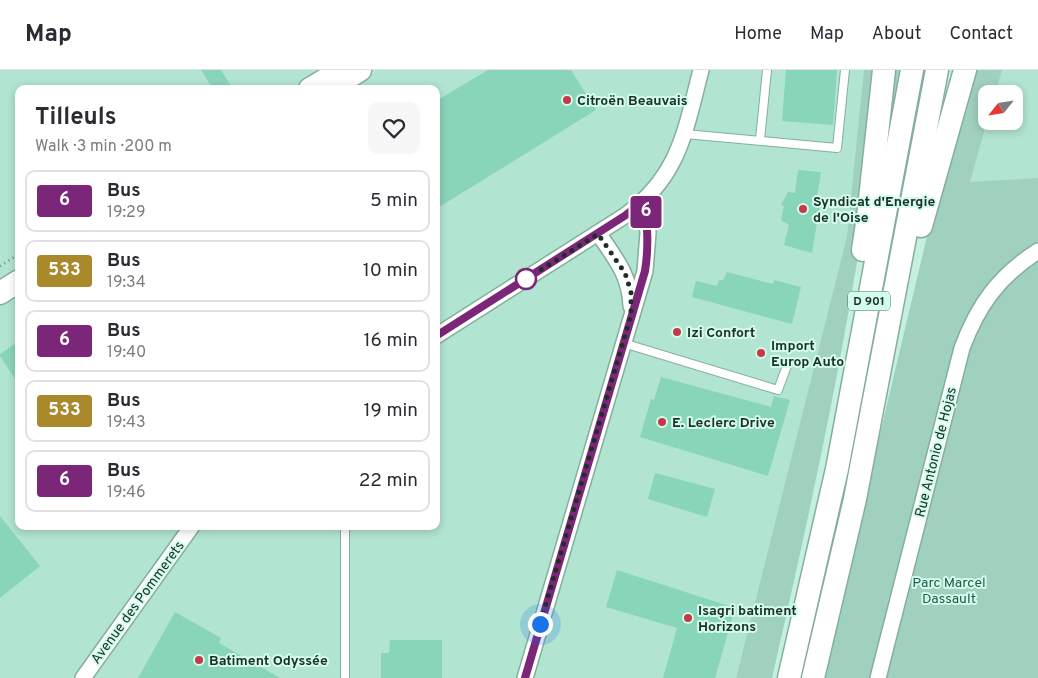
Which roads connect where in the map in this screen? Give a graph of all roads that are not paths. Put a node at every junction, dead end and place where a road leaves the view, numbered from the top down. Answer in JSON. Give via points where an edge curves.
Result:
{"nodes":[{"id":1,"x":340,"y":70,"type":"edge"},
{"id":2,"x":360,"y":70,"type":"edge"},
{"id":3,"x":701,"y":70,"type":"edge"},
{"id":4,"x":767,"y":70,"type":"edge"},
{"id":5,"x":845,"y":70,"type":"edge"},
{"id":6,"x":884,"y":70,"type":"edge"},
{"id":7,"x":912,"y":70,"type":"edge"},
{"id":8,"x":937,"y":70,"type":"edge"},
{"id":9,"x":965,"y":70,"type":"edge"},
{"id":10,"x":316,"y":85,"type":"edge"},
{"id":11,"x":336,"y":85,"type":"edge"},
{"id":12,"x":685,"y":134,"type":"junction"},
{"id":13,"x":760,"y":140,"type":"junction"},
{"id":14,"x":645,"y":200,"type":"junction"},
{"id":15,"x":598,"y":234,"type":"junction"},
{"id":16,"x":1038,"y":251,"type":"edge"},
{"id":17,"x":15,"y":272,"type":"edge"},
{"id":18,"x":0,"y":281,"type":"edge"},
{"id":19,"x":15,"y":284,"type":"edge"},
{"id":20,"x":0,"y":293,"type":"edge"},
{"id":21,"x":631,"y":315,"type":"junction"},
{"id":22,"x":440,"y":333,"type":"edge"},
{"id":23,"x":886,"y":339,"type":"junction"},
{"id":24,"x":623,"y":343,"type":"junction"},
{"id":25,"x":788,"y":363,"type":"dead end"},
{"id":26,"x":189,"y":530,"type":"edge"},
{"id":27,"x":345,"y":530,"type":"edge"},
{"id":28,"x":823,"y":532,"type":"junction"},
{"id":29,"x":83,"y":678,"type":"edge"},
{"id":30,"x":346,"y":678,"type":"edge"},
{"id":31,"x":524,"y":678,"type":"edge"},
{"id":32,"x":789,"y":678,"type":"edge"},
{"id":33,"x":813,"y":678,"type":"edge"},
{"id":34,"x":878,"y":678,"type":"edge"}],
"edges":[{"from":1,"to":10,"type":"main road"},
{"from":2,"to":11,"type":"main road"},
{"from":3,"to":12,"type":"street"},
{"from":4,"to":13,"type":"lane"},
{"from":5,"to":13,"type":"lane","via":[[837,148]]},
{"from":6,"to":28,"type":"main road","via":[[867,226],[828,458]]},
{"from":7,"to":28,"type":"main road","number":"D 901"},
{"from":8,"to":23,"type":"main road","number":"D 901"},
{"from":9,"to":23,"type":"main road"},
{"from":12,"to":13,"type":"lane"},
{"from":12,"to":14,"type":"street","via":[[662,181]]},
{"from":14,"to":15,"type":"street"},
{"from":14,"to":21,"type":"street","via":[[647,259]]},
{"from":15,"to":21,"type":"street","via":[[625,273],[631,292]]},
{"from":15,"to":22,"type":"street"},
{"from":16,"to":34,"type":"street","name":"Rue Antonio de Hojas","via":[[1007,275],[988,297],[972,322],[962,348]]},
{"from":17,"to":18,"type":"main road"},
{"from":19,"to":20,"type":"main road"},
{"from":21,"to":24,"type":"street"},
{"from":23,"to":33,"type":"main road","number":"D 901","via":[[855,499]]},
{"from":24,"to":25,"type":"lane","via":[[778,390]]},
{"from":24,"to":31,"type":"street"},
{"from":26,"to":29,"type":"street","name":"Avenue des Pommerets"},
{"from":27,"to":30,"type":"lane"},
{"from":28,"to":32,"type":"main road","number":"D 901"}]}
